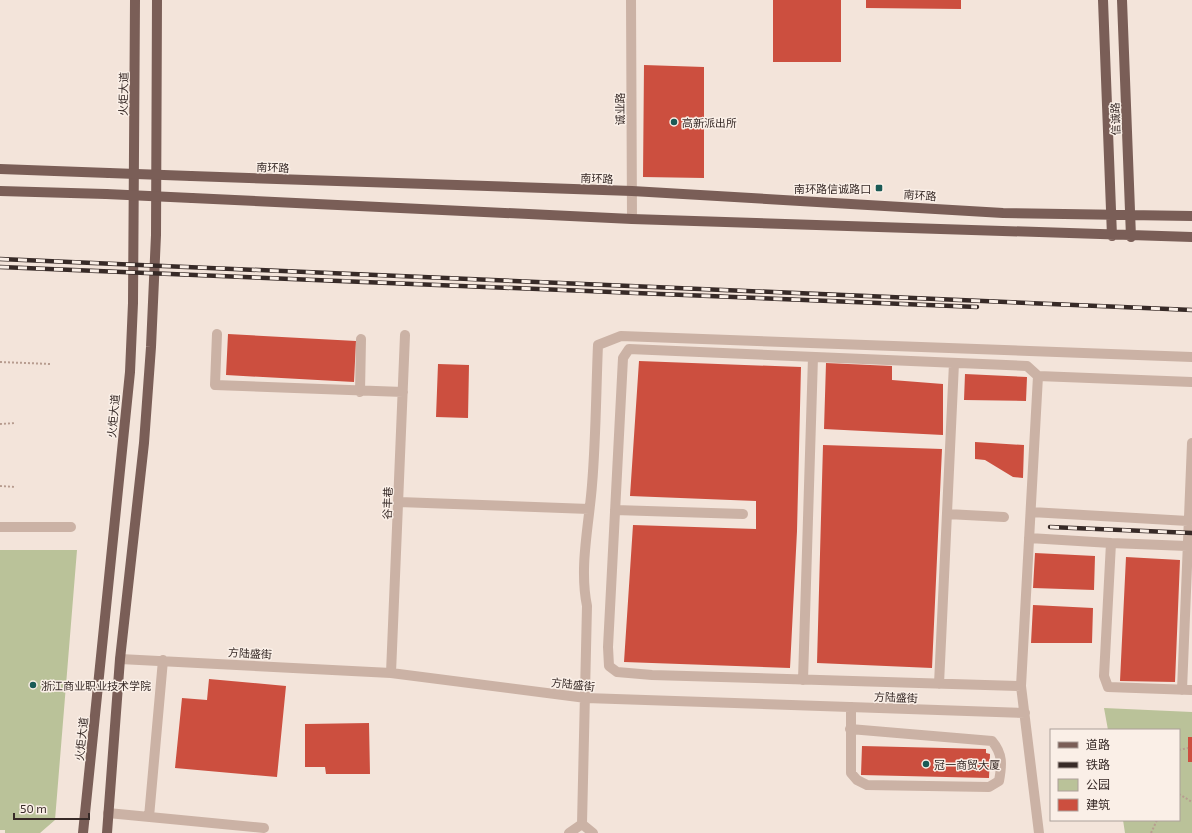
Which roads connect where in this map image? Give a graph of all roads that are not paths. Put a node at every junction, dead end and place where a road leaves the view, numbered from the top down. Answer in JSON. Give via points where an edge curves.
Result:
{"nodes":[{"id":1,"x":135,"y":0,"type":"edge"},
{"id":2,"x":157,"y":0,"type":"edge"},
{"id":3,"x":631,"y":0,"type":"edge"},
{"id":4,"x":1103,"y":0,"type":"edge"},
{"id":5,"x":1122,"y":0,"type":"edge"},
{"id":6,"x":0,"y":170,"type":"edge"},
{"id":7,"x":0,"y":191,"type":"edge"},
{"id":8,"x":632,"y":191,"type":"junction"},
{"id":9,"x":1112,"y":215,"type":"junction"},
{"id":10,"x":1130,"y":215,"type":"junction"},
{"id":11,"x":1192,"y":216,"type":"edge"},
{"id":12,"x":632,"y":219,"type":"junction"},
{"id":13,"x":1112,"y":236,"type":"junction"},
{"id":14,"x":1131,"y":237,"type":"junction"},
{"id":15,"x":1192,"y":237,"type":"edge"},
{"id":16,"x":217,"y":334,"type":"dead end"},
{"id":17,"x":405,"y":335,"type":"dead end"},
{"id":18,"x":361,"y":339,"type":"dead end"},
{"id":19,"x":813,"y":357,"type":"junction"},
{"id":20,"x":1192,"y":357,"type":"edge"},
{"id":21,"x":954,"y":363,"type":"junction"},
{"id":22,"x":1038,"y":376,"type":"junction"},
{"id":23,"x":1192,"y":382,"type":"edge"},
{"id":24,"x":360,"y":392,"type":"junction"},
{"id":25,"x":402,"y":392,"type":"junction"},
{"id":26,"x":1192,"y":443,"type":"edge"},
{"id":27,"x":399,"y":502,"type":"junction"},
{"id":28,"x":590,"y":510,"type":"junction"},
{"id":29,"x":615,"y":510,"type":"junction"},
{"id":30,"x":1031,"y":512,"type":"junction"},
{"id":31,"x":743,"y":514,"type":"dead end"},
{"id":32,"x":947,"y":514,"type":"junction"},
{"id":33,"x":1004,"y":517,"type":"dead end"},
{"id":34,"x":1188,"y":521,"type":"junction"},
{"id":35,"x":0,"y":527,"type":"edge"},
{"id":36,"x":71,"y":527,"type":"dead end"},
{"id":37,"x":1029,"y":538,"type":"junction"},
{"id":38,"x":1111,"y":543,"type":"junction"},
{"id":39,"x":1187,"y":546,"type":"junction"},
{"id":40,"x":120,"y":659,"type":"junction"},
{"id":41,"x":163,"y":660,"type":"junction"},
{"id":42,"x":391,"y":673,"type":"junction"},
{"id":43,"x":803,"y":680,"type":"junction"},
{"id":44,"x":939,"y":684,"type":"junction"},
{"id":45,"x":1021,"y":686,"type":"junction"},
{"id":46,"x":1187,"y":690,"type":"edge"},
{"id":47,"x":586,"y":698,"type":"junction"},
{"id":48,"x":851,"y":707,"type":"junction"},
{"id":49,"x":1025,"y":714,"type":"junction"},
{"id":50,"x":850,"y":729,"type":"junction"},
{"id":51,"x":108,"y":813,"type":"junction"},
{"id":52,"x":149,"y":817,"type":"junction"},
{"id":53,"x":582,"y":824,"type":"junction"},
{"id":54,"x":264,"y":828,"type":"dead end"},
{"id":55,"x":83,"y":833,"type":"edge"},
{"id":56,"x":107,"y":833,"type":"edge"},
{"id":57,"x":569,"y":833,"type":"edge"},
{"id":58,"x":593,"y":833,"type":"edge"},
{"id":59,"x":1039,"y":833,"type":"edge"}],
"edges":[{"from":1,"to":55,"type":"main road","name":"火炬大道","via":[[133,303],[130,372]]},
{"from":2,"to":40,"type":"main road","via":[[156,235],[151,347],[144,443]]},
{"from":3,"to":8,"type":"street","name":"诚业路"},
{"from":4,"to":9,"type":"main road","name":"信诚路"},
{"from":5,"to":10,"type":"main road","name":"信诚路"},
{"from":6,"to":8,"type":"main road","name":"南环路","bridge":true},
{"from":7,"to":12,"type":"main road","bridge":true},
{"from":8,"to":9,"type":"main road","name":"南环路","via":[[1003,213]]},
{"from":8,"to":12,"type":"street","name":"诚业路"},
{"from":9,"to":10,"type":"main road","name":"南环路"},
{"from":9,"to":13,"type":"main road","name":"信诚路"},
{"from":10,"to":11,"type":"main road","name":"南环路"},
{"from":10,"to":14,"type":"main road","name":"信诚路"},
{"from":12,"to":13,"type":"main road"},
{"from":13,"to":14,"type":"main road"},
{"from":14,"to":15,"type":"main road"},
{"from":16,"to":24,"type":"street","via":[[214,385]]},
{"from":17,"to":25,"type":"street","name":"谷丰巷"},
{"from":18,"to":24,"type":"street"},
{"from":19,"to":21,"type":"street"},
{"from":19,"to":29,"type":"street","via":[[629,349],[623,358]]},
{"from":19,"to":43,"type":"street"},
{"from":20,"to":28,"type":"street","via":[[621,336],[598,344]]},
{"from":21,"to":22,"type":"street","via":[[1027,366]]},
{"from":21,"to":32,"type":"street"},
{"from":22,"to":23,"type":"street"},
{"from":22,"to":30,"type":"street"},
{"from":24,"to":25,"type":"street"},
{"from":25,"to":27,"type":"street","name":"谷丰巷"},
{"from":26,"to":34,"type":"street"},
{"from":27,"to":28,"type":"street"},
{"from":27,"to":42,"type":"street","name":"谷丰巷"},
{"from":28,"to":47,"type":"street","via":[[584,591],[588,606]]},
{"from":29,"to":31,"type":"street"},
{"from":29,"to":43,"type":"street","via":[[609,666],[617,672],[645,675]]},
{"from":30,"to":34,"type":"street"},
{"from":30,"to":37,"type":"street"},
{"from":32,"to":33,"type":"street"},
{"from":32,"to":44,"type":"street"},
{"from":34,"to":39,"type":"street"},
{"from":35,"to":36,"type":"street"},
{"from":37,"to":38,"type":"street"},
{"from":37,"to":45,"type":"street"},
{"from":38,"to":39,"type":"street"},
{"from":38,"to":46,"type":"street","via":[[1104,676],[1108,686]]},
{"from":39,"to":46,"type":"street"},
{"from":40,"to":41,"type":"street","name":"方陆盛街"},
{"from":40,"to":51,"type":"main road"},
{"from":41,"to":42,"type":"street","name":"方陆盛街"},
{"from":41,"to":52,"type":"street"},
{"from":42,"to":47,"type":"street","name":"方陆盛街"},
{"from":43,"to":44,"type":"street"},
{"from":44,"to":45,"type":"street"},
{"from":45,"to":49,"type":"street"},
{"from":47,"to":48,"type":"street","name":"方陆盛街"},
{"from":47,"to":53,"type":"street"},
{"from":48,"to":49,"type":"street","name":"方陆盛街"},
{"from":48,"to":50,"type":"street"},
{"from":49,"to":59,"type":"street"},
{"from":50,"to":50,"type":"street","via":[[851,773],[867,785],[989,787],[998,781],[1000,750],[992,741]]},
{"from":51,"to":52,"type":"street"},
{"from":51,"to":56,"type":"main road"},
{"from":52,"to":54,"type":"street"},
{"from":53,"to":57,"type":"street"},
{"from":53,"to":58,"type":"street"}]}
